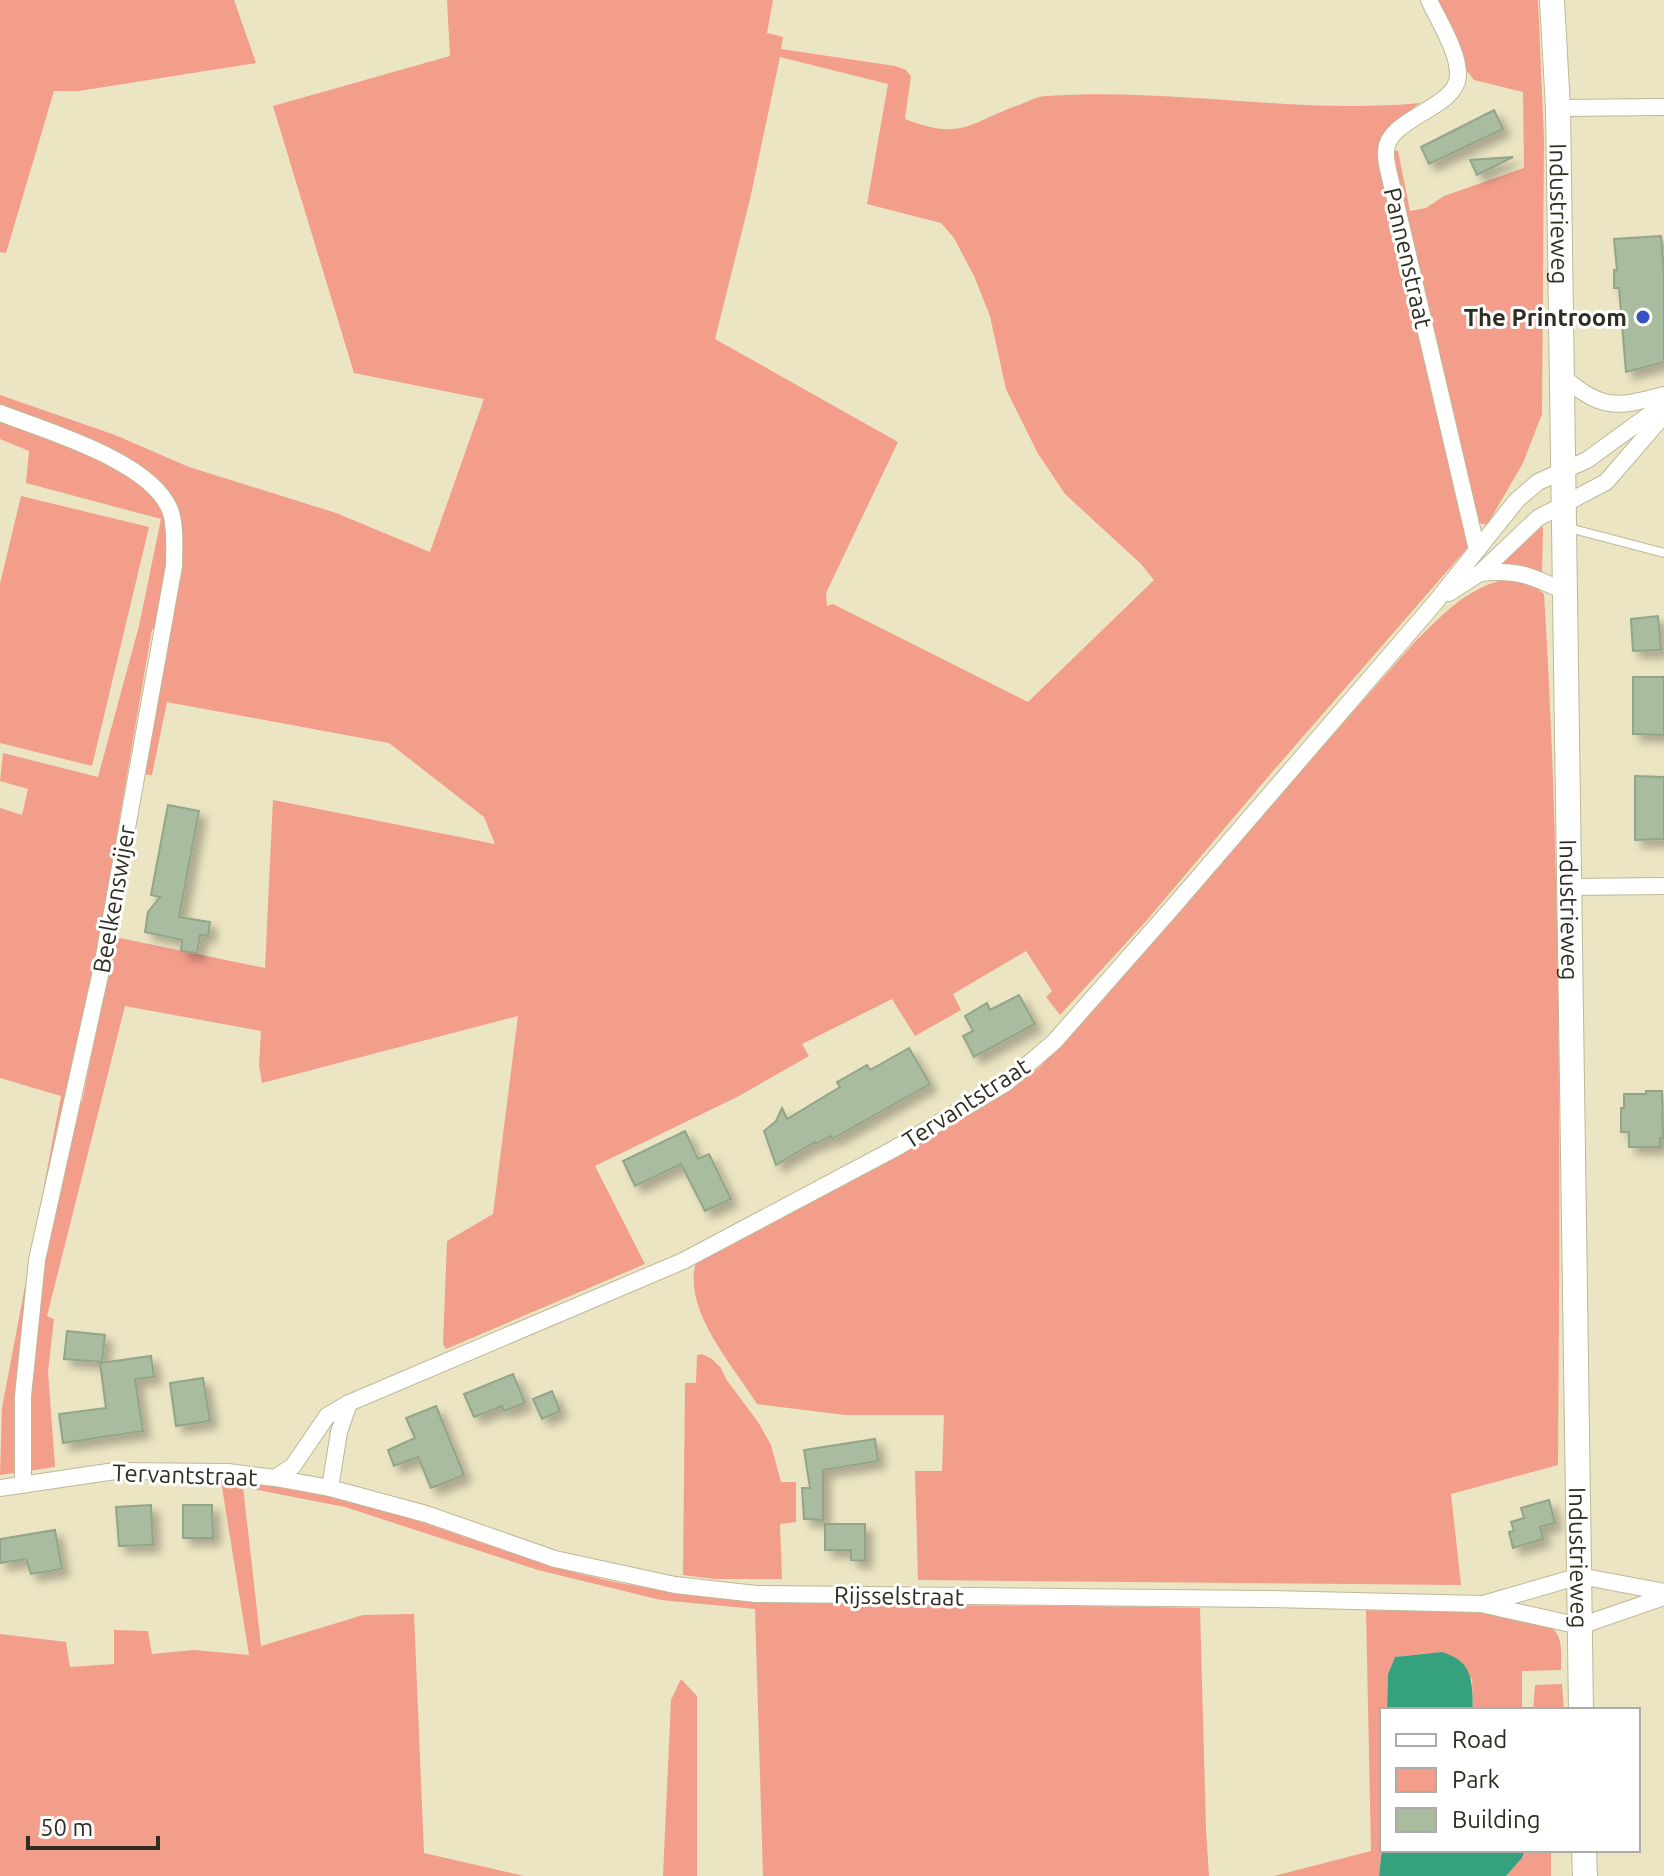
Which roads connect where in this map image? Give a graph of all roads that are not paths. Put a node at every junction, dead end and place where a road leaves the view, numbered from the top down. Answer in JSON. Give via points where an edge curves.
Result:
{"nodes":[{"id":1,"x":1429,"y":0,"type":"edge"},
{"id":2,"x":1552,"y":0,"type":"edge"},
{"id":3,"x":1664,"y":107,"type":"edge"},
{"id":4,"x":1558,"y":108,"type":"junction"},
{"id":5,"x":1562,"y":376,"type":"junction"},
{"id":6,"x":1664,"y":395,"type":"edge"},
{"id":7,"x":1664,"y":404,"type":"edge"},
{"id":8,"x":0,"y":413,"type":"edge"},
{"id":9,"x":1664,"y":415,"type":"edge"},
{"id":10,"x":1564,"y":469,"type":"junction"},
{"id":11,"x":1564,"y":517,"type":"junction"},
{"id":12,"x":1477,"y":550,"type":"junction"},
{"id":13,"x":1664,"y":553,"type":"edge"},
{"id":14,"x":1480,"y":573,"type":"junction"},
{"id":15,"x":1565,"y":592,"type":"junction"},
{"id":16,"x":1434,"y":604,"type":"junction"},
{"id":17,"x":1664,"y":886,"type":"edge"},
{"id":18,"x":1569,"y":887,"type":"junction"},
{"id":19,"x":349,"y":1403,"type":"junction"},
{"id":20,"x":275,"y":1478,"type":"junction"},
{"id":21,"x":23,"y":1485,"type":"junction"},
{"id":22,"x":0,"y":1488,"type":"edge"},
{"id":23,"x":330,"y":1488,"type":"junction"},
{"id":24,"x":1580,"y":1576,"type":"junction"},
{"id":25,"x":1664,"y":1594,"type":"edge"},
{"id":26,"x":1481,"y":1604,"type":"junction"},
{"id":27,"x":1580,"y":1626,"type":"junction"},
{"id":28,"x":1581,"y":1708,"type":"edge"},
{"id":29,"x":1584,"y":1852,"type":"edge"},
{"id":30,"x":1585,"y":1876,"type":"edge"}],
"edges":[{"from":1,"to":12,"type":"street","name":"Pannenstraat","via":[[1458,78],[1451,91],[1394,132],[1385,149]]},
{"from":2,"to":4,"type":"main road","name":"Industrieweg"},
{"from":3,"to":4,"type":"street","name":"Industrieweg"},
{"from":4,"to":5,"type":"main road","name":"Industrieweg"},
{"from":5,"to":6,"type":"street","via":[[1605,404]]},
{"from":5,"to":10,"type":"main road","name":"Industrieweg"},
{"from":7,"to":10,"type":"street","name":"Tervantstraat","via":[[1587,460]]},
{"from":8,"to":21,"type":"street","name":"Beelkenswijer","via":[[119,460],[162,495],[172,512],[174,566],[103,962],[37,1260],[23,1396]]},
{"from":9,"to":11,"type":"street","name":"Tervantstraat","via":[[1606,482]]},
{"from":10,"to":11,"type":"main road","name":"Industrieweg"},
{"from":10,"to":12,"type":"street","name":"Tervantstraat","via":[[1517,500]]},
{"from":11,"to":13,"type":"lane"},
{"from":11,"to":14,"type":"street","name":"Tervantstraat","via":[[1538,518]]},
{"from":11,"to":15,"type":"main road","name":"Industrieweg"},
{"from":12,"to":16,"type":"street","name":"Tervantstraat"},
{"from":14,"to":15,"type":"street","via":[[1528,574]]},
{"from":14,"to":16,"type":"street","name":"Tervantstraat"},
{"from":15,"to":18,"type":"main road","name":"Industrieweg"},
{"from":16,"to":19,"type":"street","name":"Tervantstraat","via":[[1054,1042],[1006,1083],[683,1261]]},
{"from":17,"to":18,"type":"street"},
{"from":18,"to":24,"type":"main road","name":"Industrieweg"},
{"from":19,"to":20,"type":"street","name":"Tervantstraat","via":[[327,1416],[293,1466]]},
{"from":19,"to":23,"type":"street"},
{"from":20,"to":21,"type":"street","name":"Tervantstraat","via":[[115,1471]]},
{"from":20,"to":23,"type":"street","name":"Tervantstraat"},
{"from":21,"to":22,"type":"street","name":"Tervantstraat"},
{"from":23,"to":26,"type":"street","name":"Rijsselstraat","via":[[426,1514],[555,1559],[675,1585],[756,1594]]},
{"from":24,"to":25,"type":"street","name":"Rijsselstraat"},
{"from":24,"to":26,"type":"street","name":"Rijsselstraat"},
{"from":24,"to":27,"type":"main road","name":"Industrieweg"},
{"from":25,"to":27,"type":"street","name":"Rijsselstraat"},
{"from":26,"to":27,"type":"street","name":"Rijsselstraat"},
{"from":27,"to":28,"type":"main road","name":"Industrieweg"},
{"from":29,"to":30,"type":"main road"}]}
